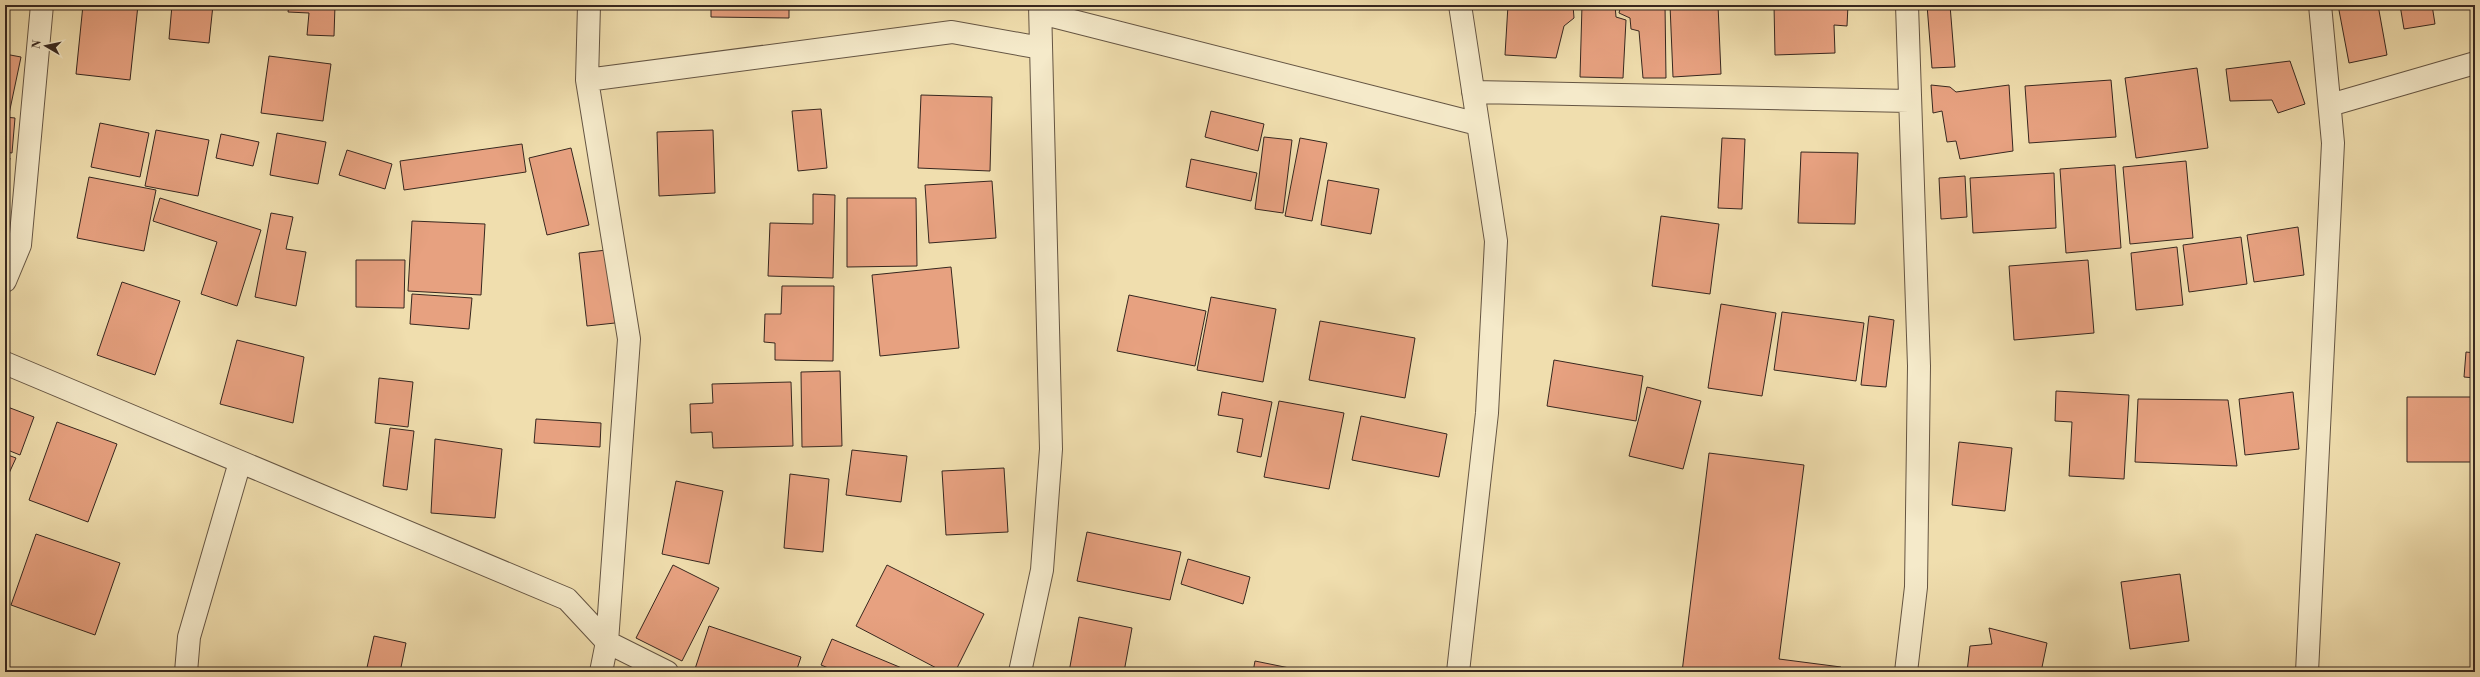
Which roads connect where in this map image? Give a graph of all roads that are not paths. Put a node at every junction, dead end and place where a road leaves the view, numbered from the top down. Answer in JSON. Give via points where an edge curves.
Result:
{"nodes":[{"id":1,"x":42,"y":5,"type":"edge"},
{"id":2,"x":589,"y":5,"type":"edge"},
{"id":3,"x":1460,"y":5,"type":"edge"},
{"id":4,"x":1907,"y":5,"type":"edge"},
{"id":5,"x":2320,"y":5,"type":"edge"},
{"id":6,"x":1040,"y":9,"type":"edge"},
{"id":7,"x":1041,"y":48,"type":"junction"},
{"id":8,"x":2475,"y":63,"type":"edge"},
{"id":9,"x":587,"y":80,"type":"junction"},
{"id":10,"x":1473,"y":92,"type":"junction"},
{"id":11,"x":1909,"y":101,"type":"junction"},
{"id":12,"x":2330,"y":105,"type":"junction"},
{"id":13,"x":1478,"y":124,"type":"junction"},
{"id":14,"x":5,"y":281,"type":"edge"},
{"id":15,"x":5,"y":363,"type":"edge"},
{"id":16,"x":240,"y":462,"type":"junction"},
{"id":17,"x":606,"y":642,"type":"junction"},
{"id":18,"x":186,"y":672,"type":"edge"},
{"id":19,"x":601,"y":672,"type":"edge"},
{"id":20,"x":667,"y":672,"type":"edge"},
{"id":21,"x":1020,"y":672,"type":"edge"},
{"id":22,"x":1458,"y":672,"type":"edge"},
{"id":23,"x":1906,"y":672,"type":"edge"},
{"id":24,"x":2307,"y":672,"type":"edge"}],
"edges":[{"from":1,"to":14,"type":"street","via":[[20,245]]},
{"from":2,"to":9,"type":"street"},
{"from":3,"to":10,"type":"street"},
{"from":4,"to":11,"type":"street"},
{"from":5,"to":12,"type":"street"},
{"from":6,"to":7,"type":"street"},
{"from":6,"to":13,"type":"street"},
{"from":7,"to":9,"type":"street","via":[[952,32]]},
{"from":7,"to":21,"type":"street","via":[[1051,449],[1042,570]]},
{"from":8,"to":12,"type":"street"},
{"from":9,"to":17,"type":"street","via":[[629,339]]},
{"from":10,"to":11,"type":"street"},
{"from":10,"to":13,"type":"street"},
{"from":11,"to":23,"type":"street","via":[[1919,366],[1916,587]]},
{"from":12,"to":24,"type":"street","via":[[2333,143]]},
{"from":13,"to":22,"type":"street","via":[[1496,241],[1487,413]]},
{"from":15,"to":16,"type":"street"},
{"from":16,"to":17,"type":"street","via":[[567,599]]},
{"from":16,"to":18,"type":"street","via":[[189,637]]},
{"from":17,"to":19,"type":"street"},
{"from":17,"to":20,"type":"street"}]}
